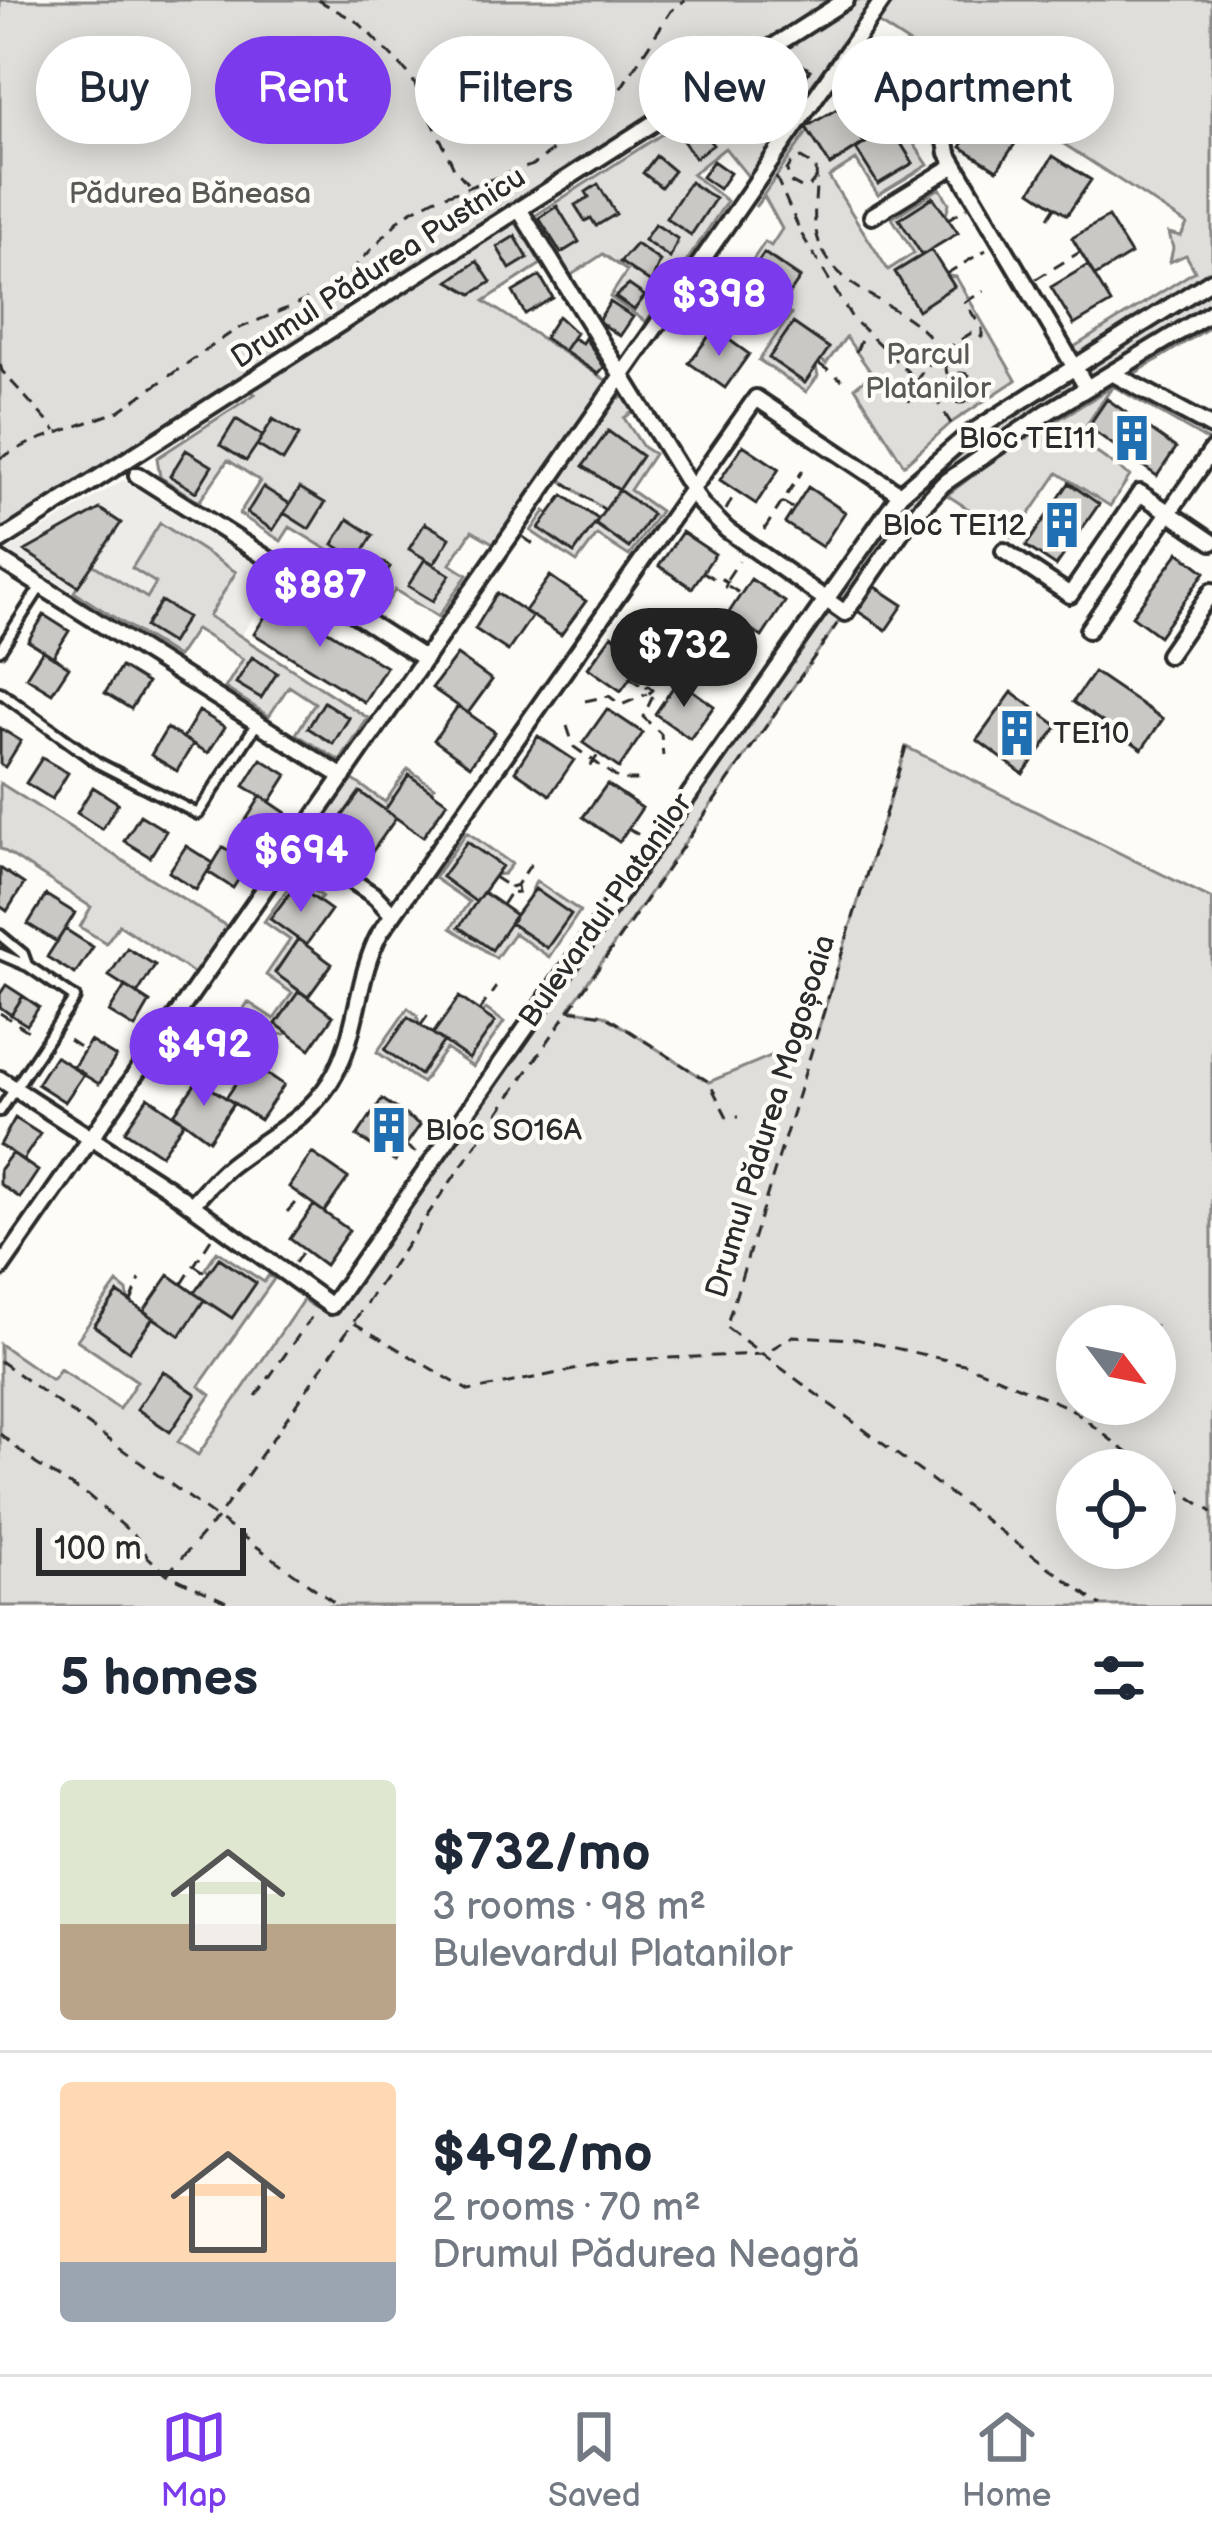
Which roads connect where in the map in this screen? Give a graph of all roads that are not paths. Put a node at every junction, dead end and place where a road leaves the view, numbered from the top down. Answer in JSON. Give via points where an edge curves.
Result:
{"nodes":[{"id":1,"x":846,"y":0,"type":"edge"},
{"id":2,"x":883,"y":0,"type":"edge"},
{"id":3,"x":947,"y":144,"type":"edge"},
{"id":4,"x":955,"y":165,"type":"junction"},
{"id":5,"x":519,"y":209,"type":"junction"},
{"id":6,"x":872,"y":215,"type":"dead end"},
{"id":7,"x":1212,"y":280,"type":"edge"},
{"id":8,"x":1212,"y":312,"type":"edge"},
{"id":9,"x":1075,"y":366,"type":"junction"},
{"id":10,"x":1112,"y":373,"type":"junction"},
{"id":11,"x":622,"y":376,"type":"junction"},
{"id":12,"x":1087,"y":388,"type":"junction"},
{"id":13,"x":1212,"y":427,"type":"edge"},
{"id":14,"x":1212,"y":451,"type":"edge"},
{"id":15,"x":137,"y":475,"type":"dead end"},
{"id":16,"x":693,"y":487,"type":"junction"},
{"id":17,"x":900,"y":494,"type":"junction"},
{"id":18,"x":1169,"y":512,"type":"junction"},
{"id":19,"x":0,"y":542,"type":"edge"},
{"id":20,"x":1212,"y":542,"type":"edge"},
{"id":21,"x":1004,"y":551,"type":"dead end"},
{"id":22,"x":0,"y":560,"type":"edge"},
{"id":23,"x":42,"y":585,"type":"junction"},
{"id":24,"x":1210,"y":599,"type":"edge"},
{"id":25,"x":826,"y":600,"type":"junction"},
{"id":26,"x":1088,"y":630,"type":"dead end"},
{"id":27,"x":0,"y":650,"type":"edge"},
{"id":28,"x":1168,"y":655,"type":"dead end"},
{"id":29,"x":425,"y":659,"type":"junction"},
{"id":30,"x":0,"y":692,"type":"edge"},
{"id":31,"x":258,"y":722,"type":"junction"},
{"id":32,"x":343,"y":777,"type":"junction"},
{"id":33,"x":296,"y":844,"type":"junction"},
{"id":34,"x":392,"y":914,"type":"junction"},
{"id":35,"x":0,"y":935,"type":"edge"},
{"id":36,"x":0,"y":954,"type":"edge"},
{"id":37,"x":28,"y":966,"type":"junction"},
{"id":38,"x":0,"y":1078,"type":"edge"},
{"id":39,"x":15,"y":1088,"type":"junction"},
{"id":40,"x":0,"y":1111,"type":"edge"},
{"id":41,"x":92,"y":1137,"type":"junction"},
{"id":42,"x":192,"y":1205,"type":"junction"},
{"id":43,"x":0,"y":1269,"type":"edge"}],
"edges":[{"from":1,"to":5,"type":"street","name":"Drumul Pădurea Pustnicu"},
{"from":2,"to":11,"type":"street"},
{"from":3,"to":4,"type":"street"},
{"from":4,"to":6,"type":"street"},
{"from":4,"to":9,"type":"street"},
{"from":5,"to":11,"type":"street"},
{"from":5,"to":19,"type":"street","name":"Drumul Pădurea Pustnicu"},
{"from":7,"to":9,"type":"street","name":"Bulevardul Platanilor"},
{"from":8,"to":10,"type":"street"},
{"from":9,"to":12,"type":"street"},
{"from":9,"to":17,"type":"street","name":"Bulevardul Platanilor","via":[[968,435]]},
{"from":10,"to":12,"type":"street"},
{"from":10,"to":13,"type":"street"},
{"from":11,"to":16,"type":"street"},
{"from":11,"to":29,"type":"street"},
{"from":12,"to":25,"type":"street","via":[[929,497],[845,613]]},
{"from":14,"to":18,"type":"street"},
{"from":15,"to":29,"type":"street"},
{"from":16,"to":17,"type":"street","via":[[756,398]]},
{"from":16,"to":25,"type":"street","via":[[727,530]]},
{"from":16,"to":34,"type":"street"},
{"from":17,"to":25,"type":"street","name":"Bulevardul Platanilor"},
{"from":18,"to":20,"type":"street"},
{"from":18,"to":21,"type":"street","via":[[1140,493],[1070,596]]},
{"from":18,"to":26,"type":"street"},
{"from":22,"to":23,"type":"street"},
{"from":23,"to":27,"type":"lane"},
{"from":23,"to":31,"type":"street"},
{"from":24,"to":28,"type":"street"},
{"from":25,"to":42,"type":"street","name":"Bulevardul Platanilor","via":[[327,1304]]},
{"from":29,"to":32,"type":"street"},
{"from":30,"to":31,"type":"lane","via":[[98,763],[198,814]]},
{"from":31,"to":32,"type":"street"},
{"from":32,"to":33,"type":"street"},
{"from":33,"to":34,"type":"street"},
{"from":33,"to":41,"type":"street"},
{"from":34,"to":42,"type":"street","via":[[370,952],[350,1036],[326,1088]]},
{"from":35,"to":37,"type":"lane"},
{"from":36,"to":37,"type":"lane"},
{"from":37,"to":39,"type":"lane","via":[[75,998]]},
{"from":38,"to":39,"type":"street"},
{"from":39,"to":40,"type":"lane"},
{"from":39,"to":41,"type":"street"},
{"from":41,"to":42,"type":"street"},
{"from":41,"to":43,"type":"street"}]}
